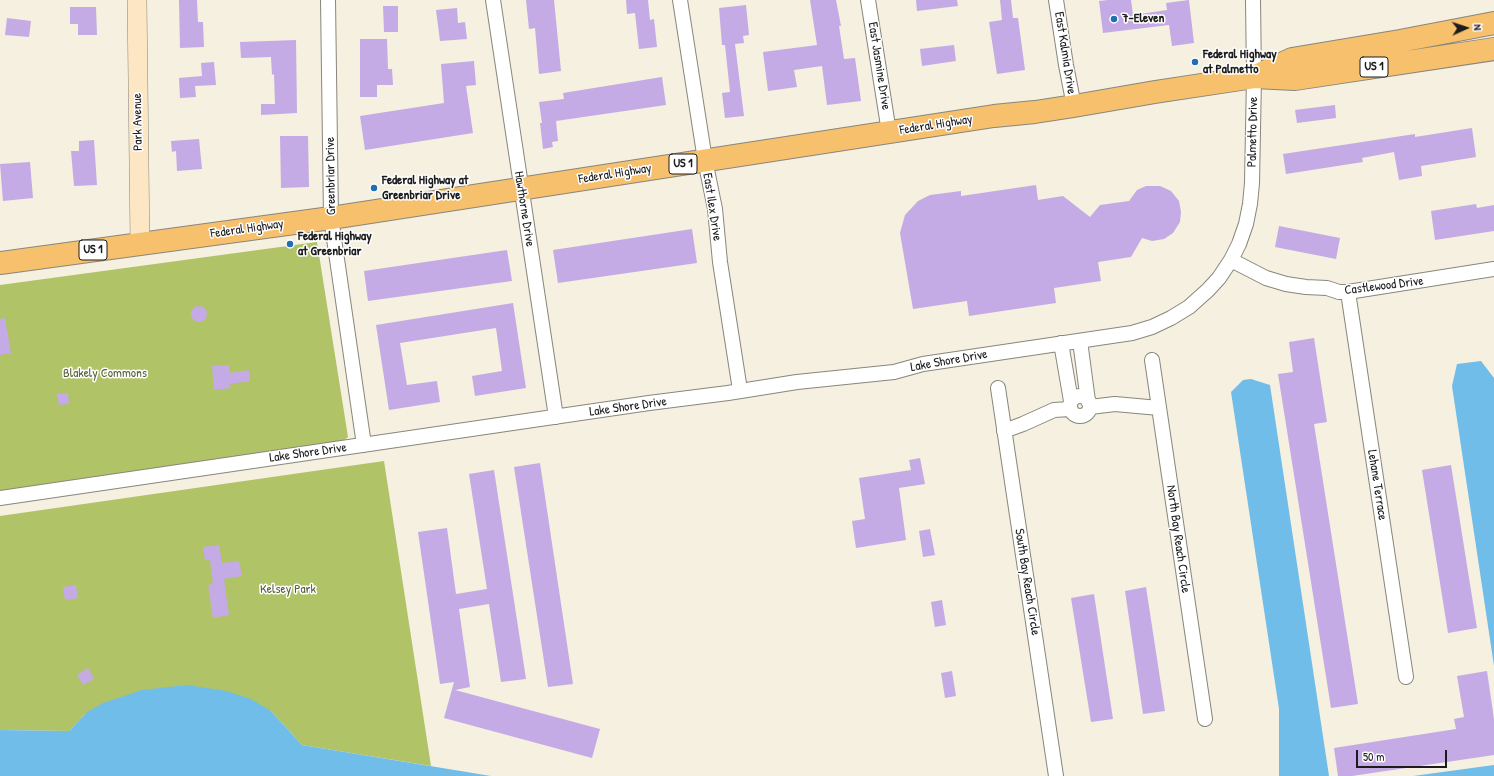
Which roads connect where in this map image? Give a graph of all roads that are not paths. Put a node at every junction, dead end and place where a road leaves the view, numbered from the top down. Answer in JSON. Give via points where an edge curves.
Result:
{"nodes":[{"id":1,"x":137,"y":0,"type":"edge"},
{"id":2,"x":328,"y":0,"type":"edge"},
{"id":3,"x":493,"y":0,"type":"edge"},
{"id":4,"x":680,"y":0,"type":"edge"},
{"id":5,"x":868,"y":0,"type":"edge"},
{"id":6,"x":1056,"y":0,"type":"edge"},
{"id":7,"x":1253,"y":0,"type":"edge"},
{"id":8,"x":1494,"y":23,"type":"edge"},
{"id":9,"x":1494,"y":49,"type":"edge"},
{"id":10,"x":1254,"y":77,"type":"junction"},
{"id":11,"x":1074,"y":106,"type":"junction"},
{"id":12,"x":889,"y":132,"type":"junction"},
{"id":13,"x":705,"y":160,"type":"junction"},
{"id":14,"x":521,"y":188,"type":"junction"},
{"id":15,"x":331,"y":218,"type":"junction"},
{"id":16,"x":140,"y":244,"type":"junction"},
{"id":17,"x":1231,"y":260,"type":"junction"},
{"id":18,"x":0,"y":263,"type":"edge"},
{"id":19,"x":1494,"y":270,"type":"edge"},
{"id":20,"x":1348,"y":292,"type":"junction"},
{"id":21,"x":1080,"y":340,"type":"junction"},
{"id":22,"x":1061,"y":343,"type":"junction"},
{"id":23,"x":1152,"y":360,"type":"dead end"},
{"id":24,"x":998,"y":388,"type":"dead end"},
{"id":25,"x":740,"y":390,"type":"junction"},
{"id":26,"x":1089,"y":404,"type":"junction"},
{"id":27,"x":1070,"y":405,"type":"junction"},
{"id":28,"x":1159,"y":408,"type":"junction"},
{"id":29,"x":556,"y":417,"type":"junction"},
{"id":30,"x":1004,"y":431,"type":"junction"},
{"id":31,"x":364,"y":445,"type":"junction"},
{"id":32,"x":0,"y":498,"type":"edge"},
{"id":33,"x":1406,"y":677,"type":"dead end"},
{"id":34,"x":1205,"y":719,"type":"dead end"},
{"id":35,"x":1056,"y":776,"type":"edge"}],
"edges":[{"from":1,"to":16,"type":"street","name":"Park Avenue"},
{"from":2,"to":15,"type":"street","name":"Greenbriar Drive"},
{"from":3,"to":14,"type":"street","name":"Hawthorne Drive"},
{"from":4,"to":13,"type":"street","name":"East Ilex Drive"},
{"from":5,"to":12,"type":"street","name":"East Jasmine Drive"},
{"from":6,"to":11,"type":"street","name":"East Kalmia Drive"},
{"from":7,"to":10,"type":"street","name":"Palmetto Drive"},
{"from":8,"to":10,"type":"main road","name":"Federal Highway","number":"US 1","via":[[1292,59]]},
{"from":9,"to":10,"type":"main road","name":"Federal Highway","number":"US 1","via":[[1295,79]]},
{"from":10,"to":11,"type":"main road","name":"Federal Highway","number":"US 1"},
{"from":10,"to":17,"type":"street","name":"Palmetto Drive","via":[[1250,204],[1246,224]]},
{"from":11,"to":12,"type":"main road","name":"Federal Highway","number":"US 1"},
{"from":12,"to":13,"type":"main road","name":"Federal Highway","number":"US 1"},
{"from":13,"to":14,"type":"main road","name":"Federal Highway","number":"US 1"},
{"from":13,"to":25,"type":"street","name":"East Ilex Drive","via":[[715,209],[720,262]]},
{"from":14,"to":15,"type":"main road","name":"Federal Highway","number":"US 1"},
{"from":14,"to":29,"type":"street","name":"Hawthorne Drive"},
{"from":15,"to":16,"type":"main road","name":"Federal Highway","number":"US 1"},
{"from":15,"to":31,"type":"street","name":"Greenbriar Drive"},
{"from":16,"to":18,"type":"main road","name":"Federal Highway","number":"US 1"},
{"from":17,"to":20,"type":"street","name":"Castlewood Drive","via":[[1266,278],[1286,284]]},
{"from":17,"to":21,"type":"street","name":"Lake Shore Drive","via":[[1205,293],[1171,318],[1132,333]]},
{"from":19,"to":20,"type":"street","name":"Castlewood Drive"},
{"from":20,"to":33,"type":"street","name":"Lehane Terrace"},
{"from":21,"to":22,"type":"street","name":"Lake Shore Drive"},
{"from":21,"to":26,"type":"street"},
{"from":22,"to":25,"type":"street","name":"Lake Shore Drive","via":[[923,364],[894,372]]},
{"from":22,"to":27,"type":"street"},
{"from":23,"to":28,"type":"street","name":"North Bay Reach Circle"},
{"from":24,"to":30,"type":"street","name":"South Bay Reach Circle"},
{"from":25,"to":29,"type":"street","name":"Lake Shore Drive"},
{"from":26,"to":27,"type":"street","via":[[1086,414],[1080,416],[1073,414]]},
{"from":26,"to":28,"type":"street"},
{"from":27,"to":30,"type":"street"},
{"from":28,"to":34,"type":"street","name":"North Bay Reach Circle"},
{"from":29,"to":31,"type":"street","name":"Lake Shore Drive"},
{"from":30,"to":35,"type":"street","name":"South Bay Reach Circle"},
{"from":31,"to":32,"type":"street","name":"Lake Shore Drive"}]}
